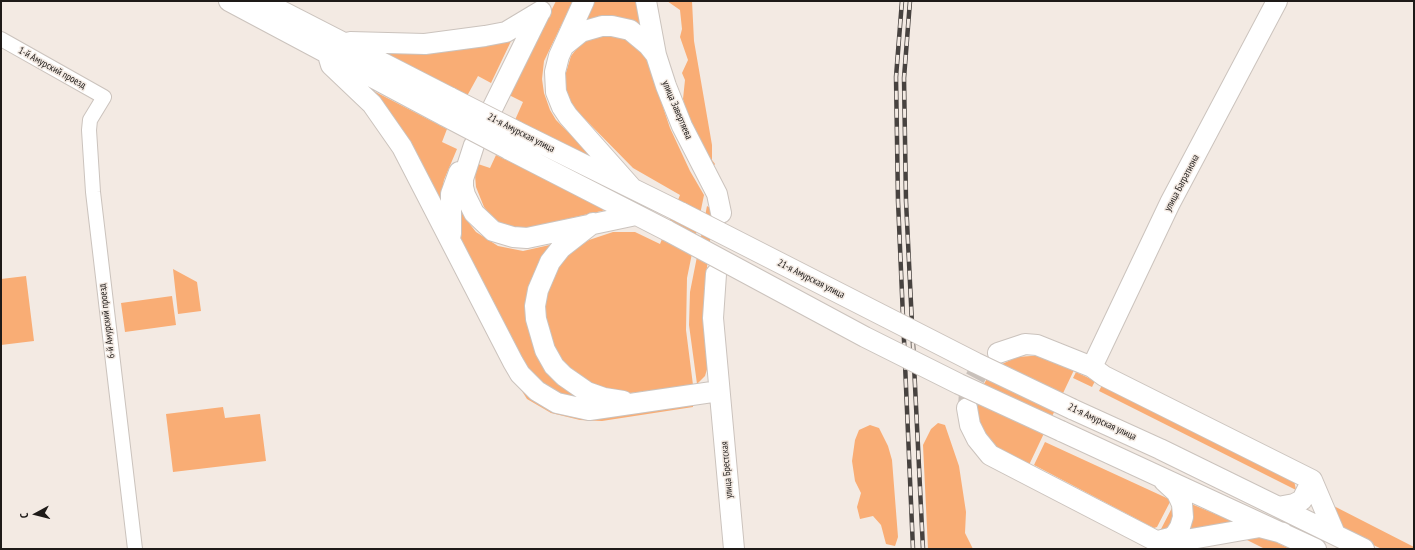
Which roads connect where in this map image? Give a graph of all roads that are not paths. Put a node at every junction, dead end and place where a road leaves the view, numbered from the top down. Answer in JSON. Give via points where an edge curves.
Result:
{"nodes":[{"id":1,"x":229,"y":1,"type":"edge"},
{"id":2,"x":262,"y":1,"type":"edge"},
{"id":3,"x":584,"y":1,"type":"edge"},
{"id":4,"x":646,"y":1,"type":"edge"},
{"id":5,"x":1277,"y":1,"type":"edge"},
{"id":6,"x":543,"y":6,"type":"edge"},
{"id":7,"x":1,"y":39,"type":"edge"},
{"id":8,"x":564,"y":46,"type":"junction"},
{"id":9,"x":335,"y":48,"type":"junction"},
{"id":10,"x":656,"y":55,"type":"junction"},
{"id":11,"x":104,"y":97,"type":"joint"},
{"id":12,"x":448,"y":107,"type":"junction"},
{"id":13,"x":492,"y":109,"type":"dead end"},
{"id":14,"x":631,"y":187,"type":"junction"},
{"id":15,"x":721,"y":213,"type":"dead end"},
{"id":16,"x":636,"y":215,"type":"junction"},
{"id":17,"x":593,"y":223,"type":"junction"},
{"id":18,"x":452,"y":244,"type":"junction"},
{"id":19,"x":716,"y":274,"type":"dead end"},
{"id":20,"x":998,"y":354,"type":"tunnel mouth"},
{"id":21,"x":1092,"y":368,"type":"junction"},
{"id":22,"x":719,"y":391,"type":"junction"},
{"id":23,"x":637,"y":402,"type":"junction"},
{"id":24,"x":967,"y":408,"type":"tunnel mouth"},
{"id":25,"x":1161,"y":477,"type":"junction"},
{"id":26,"x":1312,"y":480,"type":"junction"},
{"id":27,"x":1278,"y":507,"type":"junction"},
{"id":28,"x":1283,"y":533,"type":"junction"},
{"id":29,"x":1335,"y":534,"type":"junction"},
{"id":30,"x":1156,"y":541,"type":"junction"},
{"id":31,"x":135,"y":549,"type":"edge"},
{"id":32,"x":734,"y":549,"type":"edge"},
{"id":33,"x":1316,"y":549,"type":"edge"},
{"id":34,"x":1364,"y":549,"type":"edge"}],
"edges":[{"from":1,"to":9,"type":"main road","name":"21-я Амурская улица"},
{"from":2,"to":9,"type":"main road","name":"21-я Амурская улица"},
{"from":3,"to":8,"type":"main road"},
{"from":4,"to":10,"type":"main road","name":"улица Завертяева"},
{"from":5,"to":21,"type":"main road","name":"улица Багратиона","via":[[1170,203]]},
{"from":6,"to":9,"type":"main road","via":[[511,29],[485,36],[413,44]]},
{"from":6,"to":13,"type":"main road"},
{"from":7,"to":11,"type":"street","name":"1-й Амурский проезд"},
{"from":8,"to":10,"type":"main road","via":[[581,32],[596,27],[612,26],[630,30]]},
{"from":8,"to":14,"type":"main road","via":[[556,65],[554,81],[562,107]]},
{"from":9,"to":12,"type":"main road","name":"21-я Амурская улица"},
{"from":9,"to":18,"type":"main road","via":[[331,65],[372,104],[394,133]]},
{"from":10,"to":15,"type":"main road","name":"улица Завертяева","via":[[672,103],[717,194]]},
{"from":11,"to":31,"type":"street","name":"6-й Амурский проезд","via":[[90,120],[92,192]]},
{"from":12,"to":14,"type":"main road","name":"21-я Амурская улица","bridge":true,"via":[[516,131]]},
{"from":12,"to":16,"type":"main road","name":"21-я Амурская улица","bridge":true,"via":[[508,149]]},
{"from":14,"to":27,"type":"main road","name":"21-я Амурская улица","bridge":true,"via":[[976,363]]},
{"from":16,"to":17,"type":"main road"},
{"from":16,"to":25,"type":"main road","name":"21-я Амурская улица","bridge":true,"via":[[959,384]]},
{"from":17,"to":18,"type":"main road","via":[[540,237],[508,236],[493,231],[474,213],[465,195],[463,179],[472,152],[455,177],[451,194]]},
{"from":17,"to":23,"type":"main road","via":[[561,248],[543,276],[535,306],[539,335],[554,366],[581,389],[604,398]]},
{"from":18,"to":23,"type":"main road","via":[[513,362],[520,374],[537,391],[557,403],[589,410]]},
{"from":19,"to":22,"type":"main road","via":[[713,318]]},
{"from":20,"to":21,"type":"main road","via":[[1025,344],[1037,345]]},
{"from":21,"to":26,"type":"main road"},
{"from":22,"to":23,"type":"main road"},
{"from":22,"to":32,"type":"main road","name":"улица Брестская"},
{"from":24,"to":30,"type":"main road","via":[[970,425],[990,455]]},
{"from":25,"to":28,"type":"main road","name":"21-я Амурская улица"},
{"from":25,"to":30,"type":"main road","via":[[1177,493],[1182,504],[1183,517],[1175,535]]},
{"from":26,"to":27,"type":"main road","via":[[1302,500]]},
{"from":26,"to":29,"type":"main road"},
{"from":27,"to":29,"type":"main road","name":"21-я Амурская улица"},
{"from":28,"to":30,"type":"main road","via":[[1260,527],[1174,542]]},
{"from":28,"to":33,"type":"main road","name":"21-я Амурская улица"},
{"from":29,"to":34,"type":"main road","name":"21-я Амурская улица"}]}
